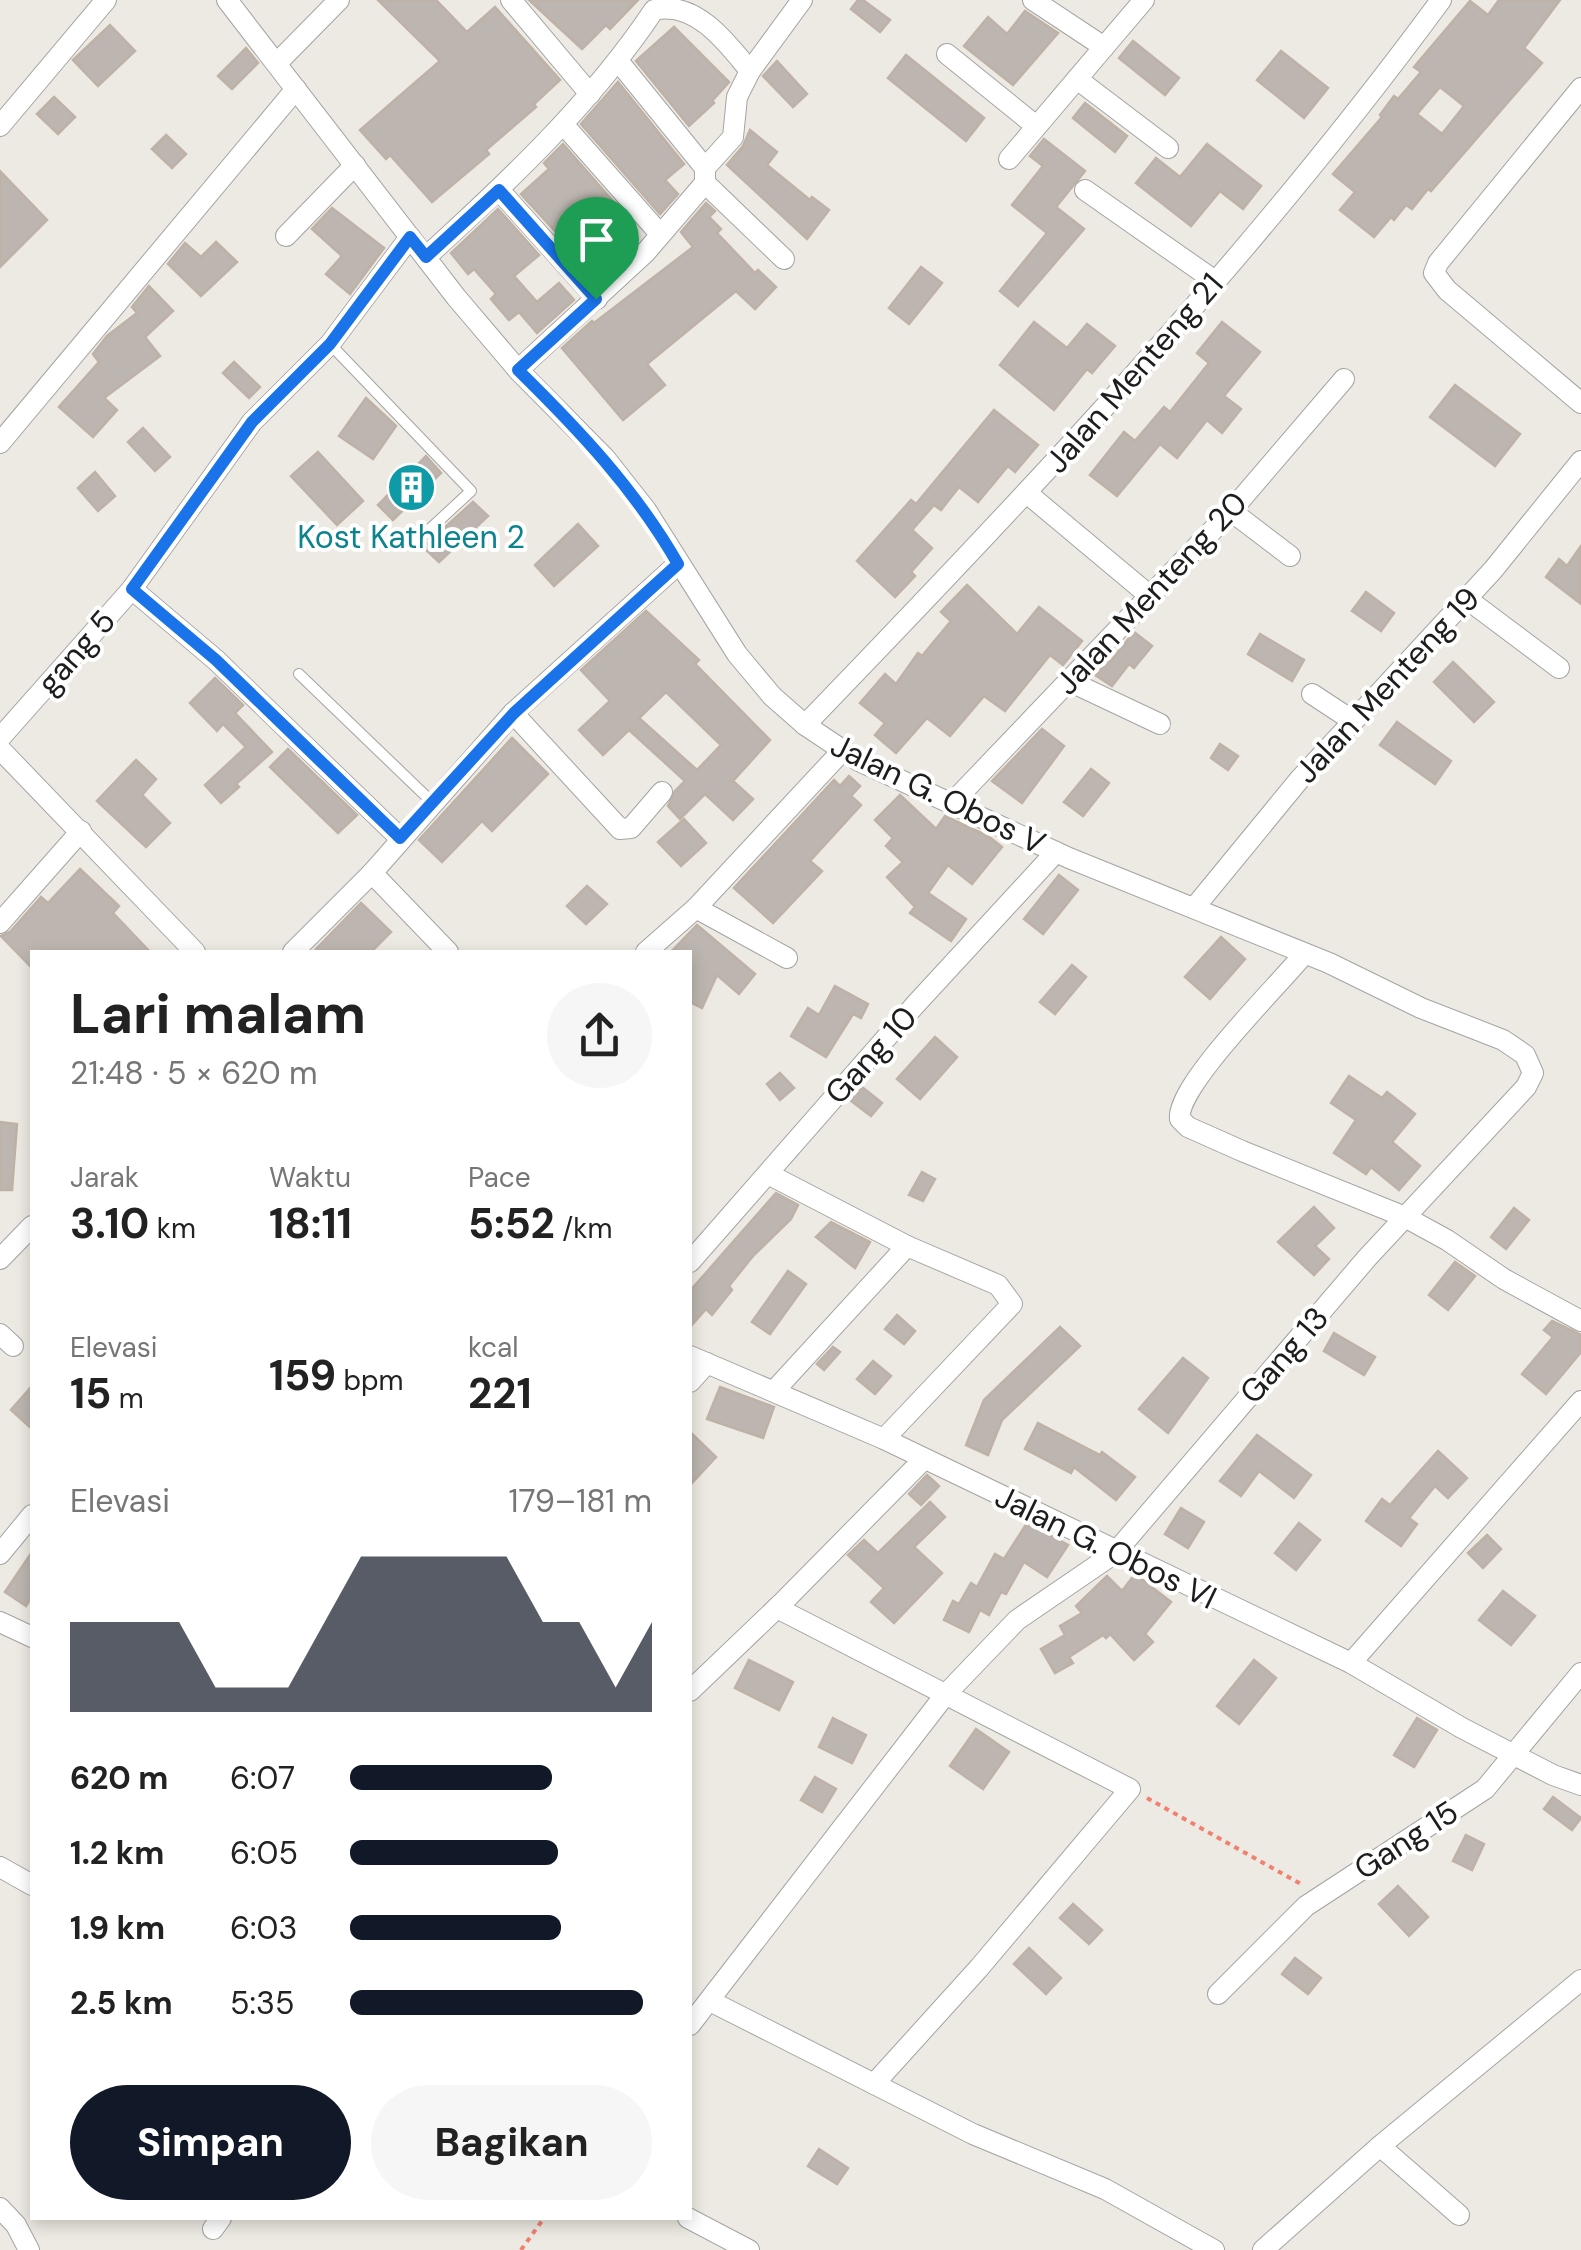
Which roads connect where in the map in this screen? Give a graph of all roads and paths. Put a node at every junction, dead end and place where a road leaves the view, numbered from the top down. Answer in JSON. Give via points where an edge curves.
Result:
{"nodes":[{"id":1,"x":106,"y":0,"type":"edge"},
{"id":2,"x":227,"y":0,"type":"edge"},
{"id":3,"x":339,"y":0,"type":"edge"},
{"id":4,"x":511,"y":0,"type":"edge"},
{"id":5,"x":802,"y":0,"type":"edge"},
{"id":6,"x":1033,"y":0,"type":"edge"},
{"id":7,"x":1144,"y":0,"type":"edge"},
{"id":8,"x":1440,"y":0,"type":"edge"},
{"id":9,"x":1104,"y":48,"type":"junction"},
{"id":10,"x":947,"y":54,"type":"dead end"},
{"id":11,"x":619,"y":62,"type":"junction"},
{"id":12,"x":277,"y":63,"type":"junction"},
{"id":13,"x":750,"y":71,"type":"junction"},
{"id":14,"x":1078,"y":79,"type":"junction"},
{"id":15,"x":296,"y":90,"type":"junction"},
{"id":16,"x":1579,"y":91,"type":"edge"},
{"id":17,"x":590,"y":94,"type":"junction"},
{"id":18,"x":564,"y":124,"type":"junction"},
{"id":19,"x":0,"y":126,"type":"edge"},
{"id":20,"x":1036,"y":126,"type":"junction"},
{"id":21,"x":1168,"y":148,"type":"dead end"},
{"id":22,"x":1009,"y":160,"type":"dead end"},
{"id":23,"x":355,"y":165,"type":"junction"},
{"id":24,"x":705,"y":176,"type":"junction"},
{"id":25,"x":499,"y":190,"type":"junction"},
{"id":26,"x":1086,"y":190,"type":"dead end"},
{"id":27,"x":660,"y":234,"type":"junction"},
{"id":28,"x":286,"y":236,"type":"dead end"},
{"id":29,"x":410,"y":237,"type":"junction"},
{"id":30,"x":426,"y":257,"type":"junction"},
{"id":31,"x":784,"y":259,"type":"dead end"},
{"id":32,"x":1215,"y":281,"type":"junction"},
{"id":33,"x":596,"y":299,"type":"junction"},
{"id":34,"x":330,"y":344,"type":"junction"},
{"id":35,"x":518,"y":370,"type":"junction"},
{"id":36,"x":1344,"y":379,"type":"dead end"},
{"id":37,"x":1581,"y":404,"type":"edge"},
{"id":38,"x":0,"y":443,"type":"edge"},
{"id":39,"x":1581,"y":461,"type":"edge"},
{"id":40,"x":1028,"y":494,"type":"junction"},
{"id":41,"x":1231,"y":511,"type":"junction"},
{"id":42,"x":418,"y":540,"type":"dead end"},
{"id":43,"x":1290,"y":556,"type":"dead end"},
{"id":44,"x":678,"y":564,"type":"junction"},
{"id":45,"x":132,"y":589,"type":"junction"},
{"id":46,"x":1150,"y":596,"type":"junction"},
{"id":47,"x":1467,"y":598,"type":"junction"},
{"id":48,"x":1560,"y":668,"type":"dead end"},
{"id":49,"x":299,"y":674,"type":"dead end"},
{"id":50,"x":1069,"y":681,"type":"junction"},
{"id":51,"x":1312,"y":694,"type":"dead end"},
{"id":52,"x":514,"y":713,"type":"junction"},
{"id":53,"x":1353,"y":721,"type":"junction"},
{"id":54,"x":1160,"y":724,"type":"dead end"},
{"id":55,"x":805,"y":725,"type":"junction"},
{"id":56,"x":0,"y":738,"type":"edge"},
{"id":57,"x":0,"y":749,"type":"edge"},
{"id":58,"x":842,"y":751,"type":"junction"},
{"id":59,"x":662,"y":792,"type":"dead end"},
{"id":60,"x":432,"y":802,"type":"junction"},
{"id":61,"x":952,"y":803,"type":"junction"},
{"id":62,"x":81,"y":831,"type":"junction"},
{"id":63,"x":400,"y":838,"type":"junction"},
{"id":64,"x":1056,"y":852,"type":"junction"},
{"id":65,"x":372,"y":874,"type":"junction"},
{"id":66,"x":696,"y":908,"type":"junction"},
{"id":67,"x":1194,"y":908,"type":"junction"},
{"id":68,"x":0,"y":924,"type":"edge"},
{"id":69,"x":194,"y":950,"type":"edge"},
{"id":70,"x":295,"y":950,"type":"edge"},
{"id":71,"x":446,"y":950,"type":"edge"},
{"id":72,"x":648,"y":950,"type":"edge"},
{"id":73,"x":1304,"y":954,"type":"junction"},
{"id":74,"x":787,"y":958,"type":"dead end"},
{"id":75,"x":1458,"y":1161,"type":"joint"},
{"id":76,"x":768,"y":1174,"type":"junction"},
{"id":77,"x":1405,"y":1216,"type":"junction"},
{"id":78,"x":30,"y":1228,"type":"edge"},
{"id":79,"x":907,"y":1246,"type":"junction"},
{"id":80,"x":0,"y":1260,"type":"edge"},
{"id":81,"x":692,"y":1260,"type":"edge"},
{"id":82,"x":1581,"y":1321,"type":"edge"},
{"id":83,"x":698,"y":1360,"type":"edge"},
{"id":84,"x":774,"y":1391,"type":"junction"},
{"id":85,"x":1581,"y":1401,"type":"edge"},
{"id":86,"x":884,"y":1440,"type":"junction"},
{"id":87,"x":923,"y":1460,"type":"junction"},
{"id":88,"x":30,"y":1517,"type":"edge"},
{"id":89,"x":1115,"y":1552,"type":"junction"},
{"id":90,"x":0,"y":1554,"type":"edge"},
{"id":91,"x":776,"y":1608,"type":"junction"},
{"id":92,"x":0,"y":1622,"type":"edge"},
{"id":93,"x":30,"y":1636,"type":"edge"},
{"id":94,"x":1351,"y":1663,"type":"junction"},
{"id":95,"x":1581,"y":1673,"type":"edge"},
{"id":96,"x":692,"y":1688,"type":"edge"},
{"id":97,"x":945,"y":1695,"type":"junction"},
{"id":98,"x":1514,"y":1754,"type":"junction"},
{"id":99,"x":1581,"y":1785,"type":"edge"},
{"id":100,"x":1130,"y":1788,"type":"junction"},
{"id":101,"x":0,"y":1867,"type":"edge"},
{"id":102,"x":30,"y":1884,"type":"edge"},
{"id":103,"x":1322,"y":1896,"type":"junction"},
{"id":104,"x":1581,"y":1980,"type":"edge"},
{"id":105,"x":1218,"y":1994,"type":"dead end"},
{"id":106,"x":710,"y":2001,"type":"junction"},
{"id":107,"x":692,"y":2023,"type":"edge"},
{"id":108,"x":874,"y":2084,"type":"junction"},
{"id":109,"x":1380,"y":2146,"type":"junction"},
{"id":110,"x":0,"y":2208,"type":"edge"},
{"id":111,"x":1459,"y":2214,"type":"dead end"},
{"id":112,"x":543,"y":2220,"type":"edge"},
{"id":113,"x":692,"y":2220,"type":"edge"},
{"id":114,"x":29,"y":2250,"type":"edge"},
{"id":115,"x":521,"y":2250,"type":"edge"},
{"id":116,"x":748,"y":2250,"type":"edge"},
{"id":117,"x":1214,"y":2250,"type":"edge"},
{"id":118,"x":1264,"y":2250,"type":"edge"}],
"edges":[{"from":1,"to":19,"type":"street"},
{"from":2,"to":12,"type":"street","name":"Jalan G. Obos V"},
{"from":3,"to":12,"type":"street"},
{"from":4,"to":17,"type":"street"},
{"from":5,"to":13,"type":"street"},
{"from":6,"to":9,"type":"street"},
{"from":7,"to":9,"type":"street"},
{"from":8,"to":32,"type":"street","name":"Jalan Menteng 21"},
{"from":9,"to":14,"type":"street"},
{"from":10,"to":20,"type":"street"},
{"from":11,"to":13,"type":"street","via":[[654,10],[678,2],[695,6]]},
{"from":11,"to":17,"type":"street"},
{"from":11,"to":24,"type":"street"},
{"from":12,"to":15,"type":"street","name":"Jalan G. Obos V"},
{"from":13,"to":24,"type":"street","via":[[738,96],[733,138]]},
{"from":14,"to":20,"type":"street"},
{"from":14,"to":21,"type":"street"},
{"from":15,"to":23,"type":"street","name":"Jalan G. Obos V"},
{"from":15,"to":38,"type":"street"},
{"from":16,"to":37,"type":"street","via":[[1434,273]]},
{"from":17,"to":18,"type":"street"},
{"from":18,"to":25,"type":"street"},
{"from":18,"to":27,"type":"street"},
{"from":20,"to":22,"type":"street"},
{"from":23,"to":28,"type":"street"},
{"from":23,"to":29,"type":"street","name":"Jalan G. Obos V"},
{"from":24,"to":27,"type":"street"},
{"from":24,"to":31,"type":"street"},
{"from":25,"to":30,"type":"street"},
{"from":25,"to":33,"type":"street"},
{"from":26,"to":32,"type":"street"},
{"from":27,"to":33,"type":"street"},
{"from":29,"to":30,"type":"street","name":"Jalan G. Obos V"},
{"from":29,"to":34,"type":"street","name":"gang 5"},
{"from":30,"to":35,"type":"street","name":"Jalan G. Obos V"},
{"from":32,"to":40,"type":"street","name":"Jalan Menteng 21"},
{"from":33,"to":35,"type":"street"},
{"from":34,"to":42,"type":"lane","via":[[471,490]]},
{"from":34,"to":45,"type":"street","name":"gang 5","via":[[252,422]]},
{"from":35,"to":44,"type":"street","name":"Jalan G. Obos V","via":[[605,458]]},
{"from":36,"to":41,"type":"street","name":"Jalan Menteng 20"},
{"from":39,"to":47,"type":"street","name":"Jalan Menteng 19"},
{"from":40,"to":46,"type":"street"},
{"from":40,"to":55,"type":"street","name":"Jalan Menteng 21"},
{"from":41,"to":43,"type":"street"},
{"from":41,"to":46,"type":"street","name":"Jalan Menteng 20"},
{"from":44,"to":52,"type":"street"},
{"from":44,"to":55,"type":"street","name":"Jalan G. Obos V","via":[[738,654]]},
{"from":45,"to":56,"type":"street","name":"gang 5"},
{"from":45,"to":63,"type":"street","via":[[216,660]]},
{"from":46,"to":50,"type":"street","name":"Jalan Menteng 20"},
{"from":47,"to":48,"type":"street"},
{"from":47,"to":53,"type":"street","name":"Jalan Menteng 19"},
{"from":49,"to":60,"type":"lane"},
{"from":50,"to":54,"type":"street"},
{"from":50,"to":61,"type":"street","name":"Jalan Menteng 20"},
{"from":51,"to":53,"type":"street"},
{"from":52,"to":59,"type":"street","via":[[620,828],[635,824]]},
{"from":52,"to":60,"type":"street"},
{"from":53,"to":67,"type":"street","name":"Jalan Menteng 19"},
{"from":55,"to":58,"type":"street","name":"Jalan G. Obos V"},
{"from":57,"to":62,"type":"street"},
{"from":58,"to":61,"type":"street","name":"Jalan G. Obos V"},
{"from":58,"to":66,"type":"street"},
{"from":60,"to":63,"type":"street"},
{"from":61,"to":64,"type":"street","name":"Jalan G. Obos V"},
{"from":62,"to":68,"type":"street"},
{"from":62,"to":69,"type":"street"},
{"from":63,"to":65,"type":"street"},
{"from":64,"to":67,"type":"street","name":"Jalan G. Obos V"},
{"from":64,"to":76,"type":"street","name":"Gang 10"},
{"from":65,"to":70,"type":"street"},
{"from":65,"to":71,"type":"street"},
{"from":66,"to":72,"type":"street"},
{"from":66,"to":74,"type":"street"},
{"from":67,"to":73,"type":"street","name":"Jalan G. Obos V"},
{"from":73,"to":75,"type":"street","name":"Jalan G. Obos V","via":[[1503,1040],[1531,1063],[1532,1079]]},
{"from":73,"to":77,"type":"street","via":[[1199,1073],[1182,1100],[1180,1119],[1242,1152]]},
{"from":75,"to":77,"type":"street","name":"Gang 13"},
{"from":76,"to":79,"type":"street"},
{"from":76,"to":81,"type":"street","name":"Gang 10"},
{"from":77,"to":82,"type":"street"},
{"from":77,"to":89,"type":"street","name":"Gang 13"},
{"from":78,"to":80,"type":"street"},
{"from":79,"to":84,"type":"street"},
{"from":79,"to":86,"type":"street","via":[[998,1285],[1012,1304]]},
{"from":83,"to":84,"type":"street","name":"Jalan G. Obos VI"},
{"from":84,"to":86,"type":"street","name":"Jalan G. Obos VI"},
{"from":85,"to":94,"type":"street"},
{"from":86,"to":87,"type":"street","name":"Jalan G. Obos VI"},
{"from":87,"to":89,"type":"street","name":"Jalan G. Obos VI"},
{"from":87,"to":91,"type":"street"},
{"from":88,"to":90,"type":"street"},
{"from":89,"to":94,"type":"street","name":"Jalan G. Obos VI"},
{"from":89,"to":97,"type":"street","name":"Gang 13","via":[[1017,1620]]},
{"from":91,"to":96,"type":"street"},
{"from":91,"to":97,"type":"street"},
{"from":92,"to":93,"type":"street"},
{"from":94,"to":98,"type":"street","name":"Jalan G. Obos VI"},
{"from":95,"to":98,"type":"street","name":"Gang 15"},
{"from":97,"to":100,"type":"street"},
{"from":97,"to":106,"type":"street","name":"Gang 13"},
{"from":98,"to":99,"type":"street","name":"Jalan G. Obos VI"},
{"from":98,"to":103,"type":"street","name":"Gang 15","via":[[1485,1789]]},
{"from":100,"to":103,"type":"path"},
{"from":100,"to":108,"type":"street"},
{"from":101,"to":102,"type":"street"},
{"from":103,"to":105,"type":"street","name":"Gang 15"},
{"from":104,"to":109,"type":"street"},
{"from":106,"to":107,"type":"street","name":"Gang 13"},
{"from":106,"to":108,"type":"street"},
{"from":108,"to":117,"type":"street","via":[[1104,2189]]},
{"from":109,"to":111,"type":"street"},
{"from":109,"to":118,"type":"street"},
{"from":110,"to":114,"type":"street"},
{"from":112,"to":115,"type":"path"},
{"from":113,"to":116,"type":"street"}]}
